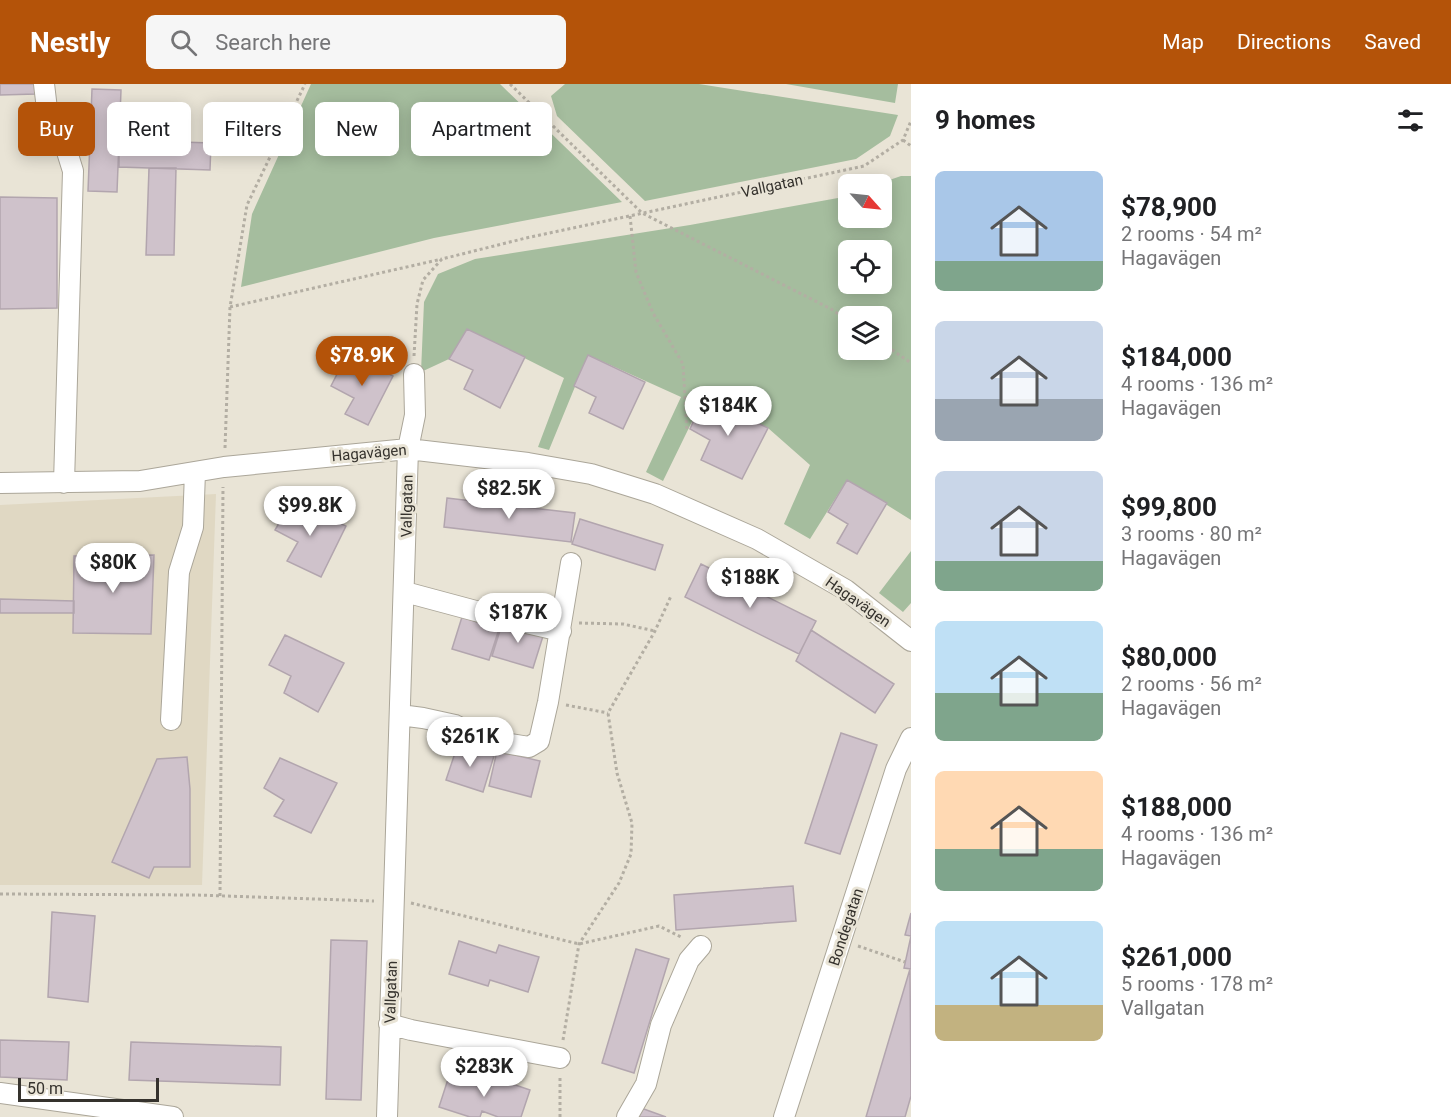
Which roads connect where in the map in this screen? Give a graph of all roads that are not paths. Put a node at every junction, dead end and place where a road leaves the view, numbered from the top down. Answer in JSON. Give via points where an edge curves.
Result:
{"nodes":[{"id":1,"x":44,"y":84,"type":"edge"},
{"id":2,"x":414,"y":374,"type":"road end"},
{"id":3,"x":408,"y":449,"type":"junction"},
{"id":4,"x":195,"y":472,"type":"junction"},
{"id":5,"x":0,"y":483,"type":"edge"},
{"id":6,"x":64,"y":483,"type":"junction"},
{"id":7,"x":571,"y":563,"type":"dead end"},
{"id":8,"x":405,"y":592,"type":"junction"},
{"id":9,"x":561,"y":627,"type":"junction"},
{"id":10,"x":911,"y":641,"type":"edge"},
{"id":11,"x":400,"y":715,"type":"junction"},
{"id":12,"x":171,"y":720,"type":"dead end"},
{"id":13,"x":911,"y":738,"type":"edge"},
{"id":14,"x":701,"y":946,"type":"road end"},
{"id":15,"x":390,"y":1024,"type":"junction"},
{"id":16,"x":560,"y":1058,"type":"road end"},
{"id":17,"x":0,"y":1093,"type":"edge"},
{"id":18,"x":60,"y":1109,"type":"edge"},
{"id":19,"x":132,"y":1114,"type":"edge"},
{"id":20,"x":173,"y":1117,"type":"edge"},
{"id":21,"x":387,"y":1117,"type":"edge"},
{"id":22,"x":627,"y":1117,"type":"edge"},
{"id":23,"x":784,"y":1117,"type":"edge"}],
"edges":[{"from":1,"to":6,"type":"street","via":[[47,109],[73,171]]},
{"from":2,"to":3,"type":"street","name":"Vallgatan","via":[[415,415]]},
{"from":3,"to":4,"type":"street","name":"Hagavägen"},
{"from":3,"to":8,"type":"street","name":"Vallgatan"},
{"from":3,"to":10,"type":"street","name":"Hagavägen","via":[[591,474],[655,494],[756,539],[846,590]]},
{"from":4,"to":6,"type":"street","name":"Hagavägen","via":[[140,482]]},
{"from":4,"to":12,"type":"street","via":[[193,527],[179,572]]},
{"from":5,"to":6,"type":"street","name":"Hagavägen"},
{"from":7,"to":9,"type":"street"},
{"from":8,"to":9,"type":"street","via":[[487,614]]},
{"from":8,"to":11,"type":"street","name":"Vallgatan"},
{"from":9,"to":11,"type":"street","via":[[539,741],[528,747],[485,740],[455,725]]},
{"from":11,"to":15,"type":"street","name":"Vallgatan"},
{"from":13,"to":23,"type":"street","name":"Bondegatan","via":[[896,769]]},
{"from":14,"to":22,"type":"street","via":[[689,960],[661,1025],[646,1084]]},
{"from":15,"to":16,"type":"street"},
{"from":15,"to":21,"type":"street","name":"Vallgatan"},
{"from":17,"to":18,"type":"street"},
{"from":18,"to":19,"type":"street"},
{"from":19,"to":20,"type":"street"}]}
